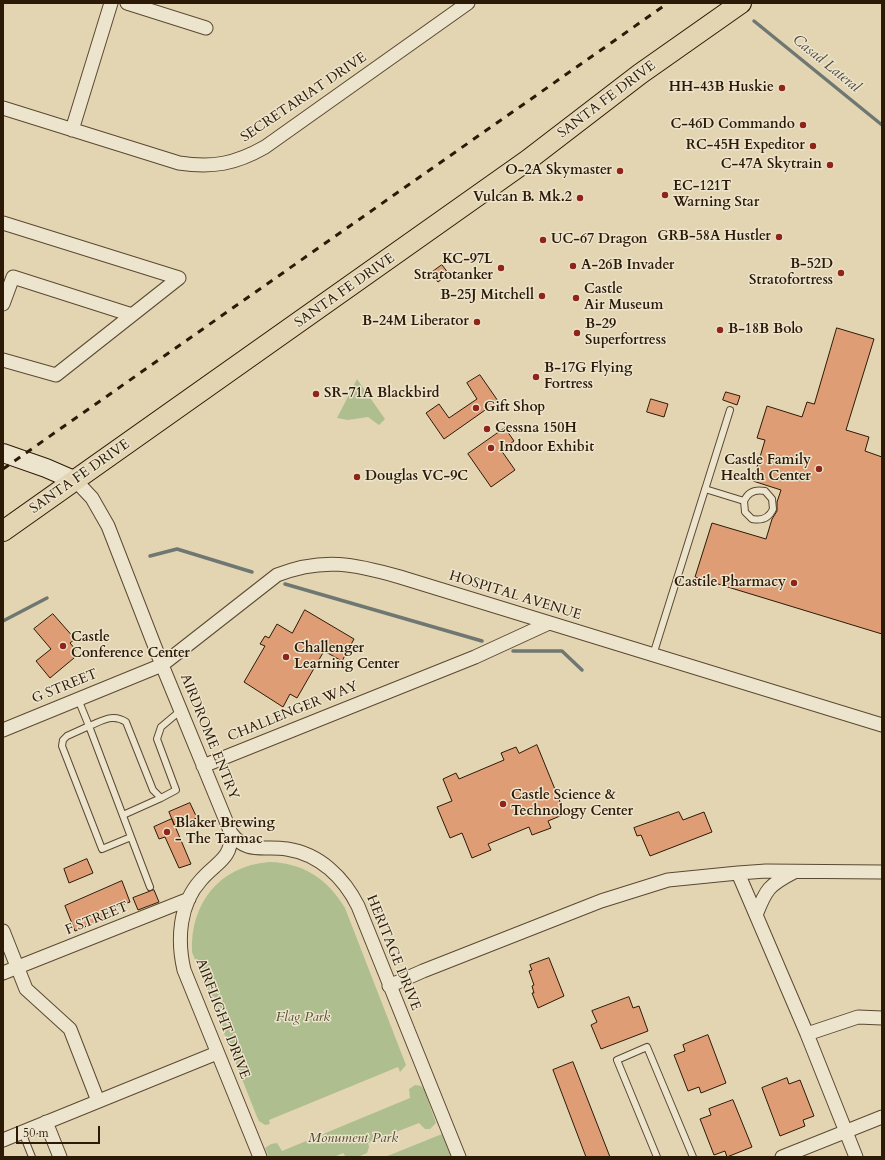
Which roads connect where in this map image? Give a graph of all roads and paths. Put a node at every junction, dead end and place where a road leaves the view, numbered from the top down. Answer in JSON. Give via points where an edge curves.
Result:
{"nodes":[{"id":1,"x":111,"y":3,"type":"edge"},
{"id":2,"x":127,"y":3,"type":"edge"},
{"id":3,"x":468,"y":3,"type":"edge"},
{"id":4,"x":741,"y":3,"type":"edge"},
{"id":5,"x":450,"y":8,"type":"edge"},
{"id":6,"x":206,"y":28,"type":"dead end"},
{"id":7,"x":3,"y":108,"type":"edge"},
{"id":8,"x":72,"y":130,"type":"junction"},
{"id":9,"x":3,"y":223,"type":"edge"},
{"id":10,"x":3,"y":304,"type":"edge"},
{"id":11,"x":132,"y":315,"type":"junction"},
{"id":12,"x":3,"y":360,"type":"edge"},
{"id":13,"x":730,"y":410,"type":"dead end"},
{"id":14,"x":3,"y":453,"type":"edge"},
{"id":15,"x":76,"y":481,"type":"junction"},
{"id":16,"x":705,"y":489,"type":"junction"},
{"id":17,"x":744,"y":501,"type":"junction"},
{"id":18,"x":3,"y":531,"type":"edge"},
{"id":19,"x":549,"y":623,"type":"junction"},
{"id":20,"x":653,"y":654,"type":"junction"},
{"id":21,"x":162,"y":665,"type":"junction"},
{"id":22,"x":78,"y":700,"type":"junction"},
{"id":23,"x":180,"y":711,"type":"junction"},
{"id":24,"x":882,"y":725,"type":"edge"},
{"id":25,"x":89,"y":726,"type":"junction"},
{"id":26,"x":3,"y":730,"type":"edge"},
{"id":27,"x":203,"y":766,"type":"junction"},
{"id":28,"x":160,"y":798,"type":"junction"},
{"id":29,"x":123,"y":815,"type":"junction"},
{"id":30,"x":231,"y":833,"type":"junction"},
{"id":31,"x":131,"y":838,"type":"junction"},
{"id":32,"x":795,"y":871,"type":"junction"},
{"id":33,"x":882,"y":872,"type":"edge"},
{"id":34,"x":738,"y":873,"type":"junction"},
{"id":35,"x":150,"y":888,"type":"dead end"},
{"id":36,"x":189,"y":900,"type":"junction"},
{"id":37,"x":756,"y":915,"type":"junction"},
{"id":38,"x":3,"y":931,"type":"edge"},
{"id":39,"x":18,"y":968,"type":"junction"},
{"id":40,"x":3,"y":974,"type":"edge"},
{"id":41,"x":389,"y":986,"type":"junction"},
{"id":42,"x":882,"y":1018,"type":"edge"},
{"id":43,"x":807,"y":1034,"type":"junction"},
{"id":44,"x":217,"y":1053,"type":"junction"},
{"id":45,"x":98,"y":1101,"type":"junction"},
{"id":46,"x":882,"y":1117,"type":"edge"},
{"id":47,"x":46,"y":1122,"type":"junction"},
{"id":48,"x":846,"y":1131,"type":"junction"},
{"id":49,"x":22,"y":1132,"type":"junction"},
{"id":50,"x":3,"y":1140,"type":"edge"},
{"id":51,"x":32,"y":1157,"type":"edge"},
{"id":52,"x":60,"y":1157,"type":"edge"},
{"id":53,"x":260,"y":1157,"type":"edge"},
{"id":54,"x":458,"y":1157,"type":"edge"},
{"id":55,"x":657,"y":1157,"type":"edge"},
{"id":56,"x":693,"y":1157,"type":"edge"},
{"id":57,"x":782,"y":1157,"type":"edge"},
{"id":58,"x":856,"y":1157,"type":"edge"}],
"edges":[{"from":1,"to":8,"type":"street"},
{"from":2,"to":6,"type":"street"},
{"from":3,"to":5,"type":"street","name":"SECRETARIAT DRIVE"},
{"from":4,"to":15,"type":"main road","name":"SANTA FE DRIVE","via":[[640,74],[528,160]]},
{"from":5,"to":8,"type":"street","name":"SECRETARIAT DRIVE","via":[[264,147],[240,160],[212,166],[179,163]]},
{"from":7,"to":8,"type":"street","name":"SECRETARIAT DRIVE"},
{"from":9,"to":11,"type":"street","via":[[179,278]]},
{"from":10,"to":11,"type":"street","via":[[13,277]]},
{"from":11,"to":12,"type":"street","via":[[56,375]]},
{"from":13,"to":16,"type":"lane"},
{"from":14,"to":15,"type":"main road"},
{"from":15,"to":18,"type":"main road","name":"SANTA FE DRIVE"},
{"from":15,"to":21,"type":"street","name":"AIRDROME ENTRY","via":[[100,509]]},
{"from":16,"to":17,"type":"lane"},
{"from":16,"to":20,"type":"lane"},
{"from":17,"to":17,"type":"lane","via":[[750,493],[765,491],[772,498],[773,509],[767,517],[757,520],[745,512]]},
{"from":19,"to":20,"type":"street","name":"HOSPITAL AVENUE"},
{"from":19,"to":21,"type":"street","name":"HOSPITAL AVENUE","via":[[364,567],[329,563],[294,568],[277,574]]},
{"from":19,"to":27,"type":"street","name":"CHALLENGER WAY","via":[[475,656]]},
{"from":20,"to":24,"type":"street","name":"HOSPITAL AVENUE"},
{"from":21,"to":22,"type":"street","name":"G STREET"},
{"from":21,"to":23,"type":"street","name":"AIRDROME ENTRY"},
{"from":22,"to":25,"type":"lane"},
{"from":22,"to":26,"type":"street","name":"G STREET"},
{"from":23,"to":27,"type":"street","name":"AIRDROME ENTRY"},
{"from":23,"to":28,"type":"lane","via":[[161,727],[157,739],[176,790]]},
{"from":25,"to":28,"type":"lane","via":[[111,717],[126,722],[154,790]]},
{"from":25,"to":29,"type":"lane"},
{"from":25,"to":31,"type":"lane","via":[[67,736],[62,746],[102,849]]},
{"from":27,"to":30,"type":"street","name":"AIRDROME ENTRY"},
{"from":28,"to":29,"type":"lane"},
{"from":29,"to":31,"type":"lane"},
{"from":30,"to":36,"type":"street","name":"AIRFLIGHT DRIVE","via":[[231,845],[227,856],[201,880]]},
{"from":30,"to":41,"type":"street","name":"HERITAGE DRIVE","via":[[239,842],[249,847],[287,849],[304,853],[339,877],[358,906]]},
{"from":31,"to":35,"type":"lane"},
{"from":32,"to":33,"type":"street"},
{"from":32,"to":34,"type":"street"},
{"from":32,"to":37,"type":"street","via":[[774,882]]},
{"from":34,"to":37,"type":"street"},
{"from":34,"to":41,"type":"street","via":[[668,880],[601,900]]},
{"from":36,"to":39,"type":"street","name":"F STREET"},
{"from":36,"to":44,"type":"street","name":"AIRFLIGHT DRIVE","via":[[181,929],[181,956],[184,970]]},
{"from":37,"to":43,"type":"street"},
{"from":38,"to":39,"type":"street"},
{"from":39,"to":40,"type":"street","name":"F STREET"},
{"from":39,"to":45,"type":"street","via":[[26,990],[70,1029]]},
{"from":41,"to":54,"type":"street","name":"HERITAGE DRIVE"},
{"from":42,"to":43,"type":"street","via":[[858,1017]]},
{"from":43,"to":48,"type":"street"},
{"from":44,"to":45,"type":"street"},
{"from":44,"to":53,"type":"street","name":"AIRFLIGHT DRIVE"},
{"from":45,"to":47,"type":"street"},
{"from":46,"to":48,"type":"street"},
{"from":47,"to":49,"type":"street"},
{"from":47,"to":52,"type":"street"},
{"from":48,"to":57,"type":"street"},
{"from":48,"to":58,"type":"street"},
{"from":49,"to":50,"type":"street"},
{"from":49,"to":51,"type":"lane"},
{"from":55,"to":56,"type":"lane","via":[[616,1060],[647,1047]]}]}
